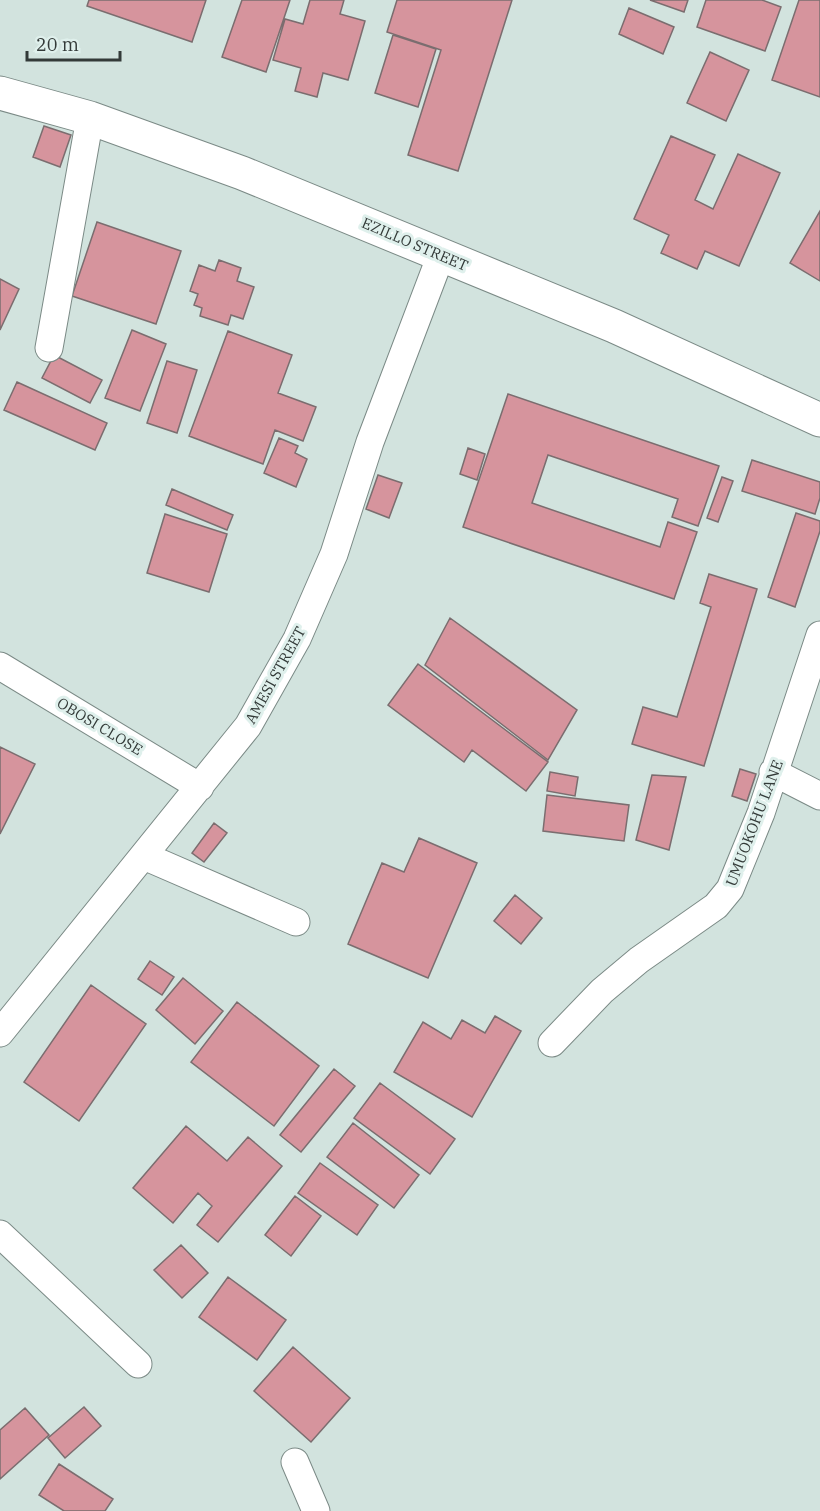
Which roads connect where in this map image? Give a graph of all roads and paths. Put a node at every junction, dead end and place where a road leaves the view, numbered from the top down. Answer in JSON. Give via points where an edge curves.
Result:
{"nodes":[{"id":1,"x":0,"y":93,"type":"edge"},
{"id":2,"x":90,"y":118,"type":"junction"},
{"id":3,"x":441,"y":255,"type":"junction"},
{"id":4,"x":49,"y":348,"type":"dead end"},
{"id":5,"x":820,"y":420,"type":"edge"},
{"id":6,"x":820,"y":635,"type":"edge"},
{"id":7,"x":0,"y":666,"type":"edge"},
{"id":8,"x":773,"y":772,"type":"junction"},
{"id":9,"x":200,"y":787,"type":"junction"},
{"id":10,"x":820,"y":796,"type":"edge"},
{"id":11,"x":144,"y":856,"type":"junction"},
{"id":12,"x":296,"y":922,"type":"dead end"},
{"id":13,"x":0,"y":1033,"type":"edge"},
{"id":14,"x":552,"y":1043,"type":"dead end"},
{"id":15,"x":0,"y":1234,"type":"edge"},
{"id":16,"x":138,"y":1364,"type":"dead end"},
{"id":17,"x":295,"y":1462,"type":"dead end"},
{"id":18,"x":316,"y":1511,"type":"edge"}],
"edges":[{"from":1,"to":2,"type":"street","name":"EZILLO STREET"},
{"from":2,"to":3,"type":"street","name":"EZILLO STREET","via":[[242,172]]},
{"from":2,"to":4,"type":"street"},
{"from":3,"to":5,"type":"street","name":"EZILLO STREET","via":[[614,326]]},
{"from":3,"to":9,"type":"street","name":"AMESI STREET","via":[[370,442],[334,554],[297,639],[248,726]]},
{"from":6,"to":8,"type":"street","name":"UMUOKOHU LANE"},
{"from":7,"to":9,"type":"street","name":"OBOSI CLOSE"},
{"from":8,"to":10,"type":"street"},
{"from":8,"to":14,"type":"street","name":"UMUOKOHU LANE","via":[[730,889],[716,906],[602,991]]},
{"from":9,"to":11,"type":"street","name":"AMESI STREET"},
{"from":11,"to":12,"type":"street"},
{"from":11,"to":13,"type":"street","name":"AMESI STREET"},
{"from":15,"to":16,"type":"street"},
{"from":17,"to":18,"type":"street"}]}
